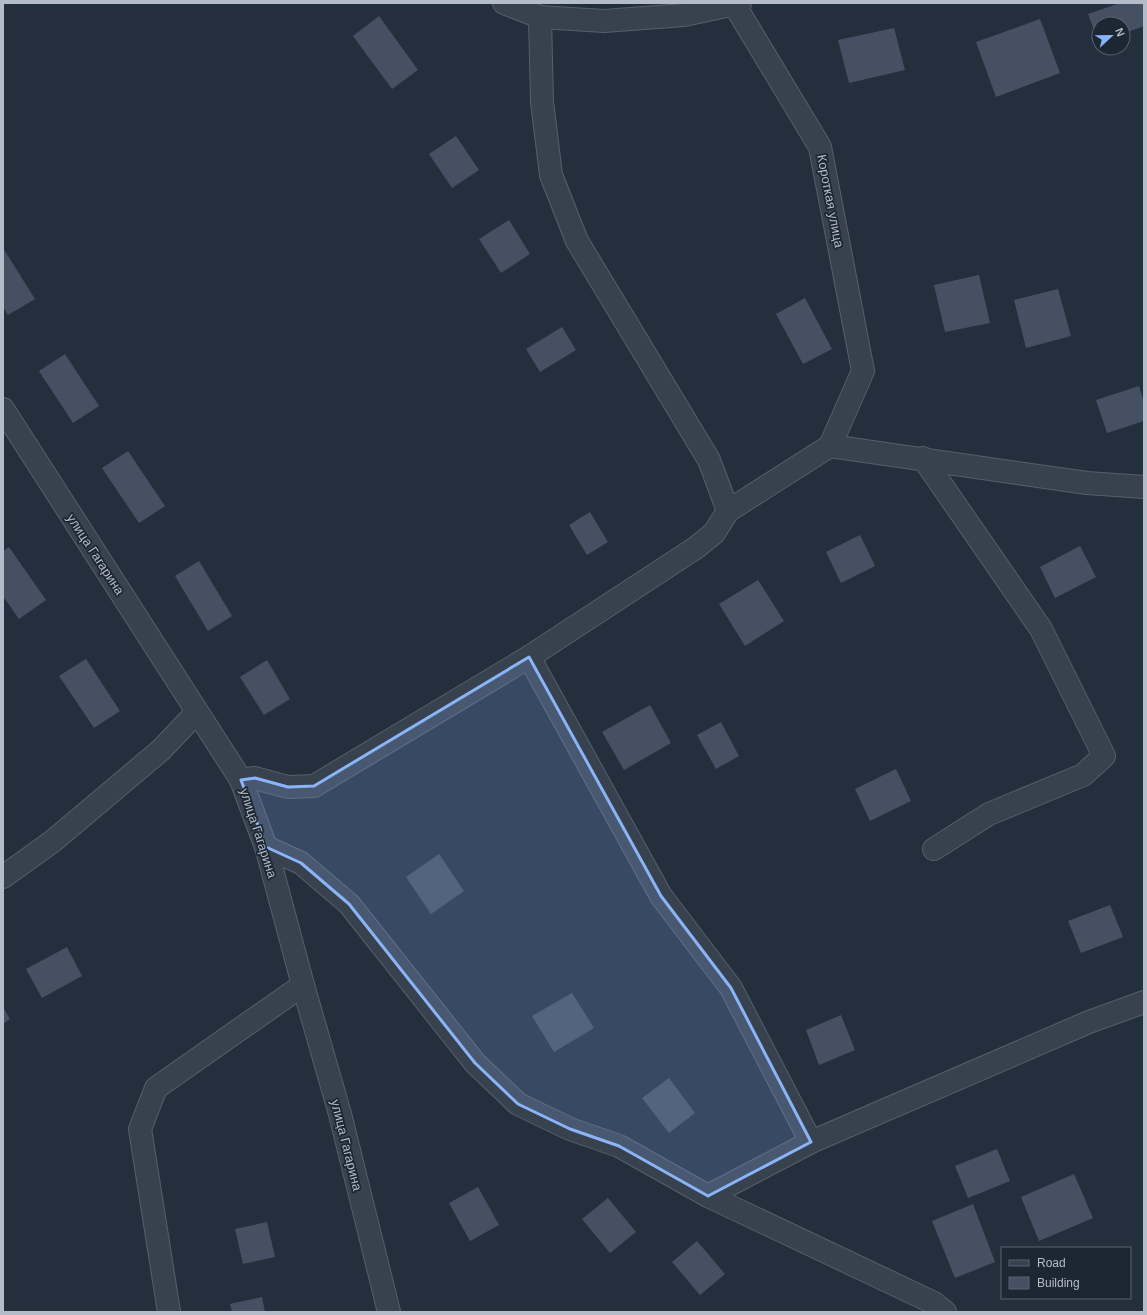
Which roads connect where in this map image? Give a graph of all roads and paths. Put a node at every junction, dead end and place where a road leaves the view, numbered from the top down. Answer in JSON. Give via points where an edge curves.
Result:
{"nodes":[{"id":1,"x":504,"y":3,"type":"edge"},
{"id":2,"x":737,"y":4,"type":"edge"},
{"id":3,"x":540,"y":17,"type":"junction"},
{"id":4,"x":3,"y":409,"type":"edge"},
{"id":5,"x":830,"y":446,"type":"junction"},
{"id":6,"x":923,"y":458,"type":"junction"},
{"id":7,"x":1144,"y":487,"type":"edge"},
{"id":8,"x":728,"y":511,"type":"junction"},
{"id":9,"x":529,"y":657,"type":"junction"},
{"id":10,"x":197,"y":712,"type":"junction"},
{"id":11,"x":241,"y":780,"type":"junction"},
{"id":12,"x":266,"y":847,"type":"junction"},
{"id":13,"x":934,"y":849,"type":"dead end"},
{"id":14,"x":3,"y":878,"type":"edge"},
{"id":15,"x":303,"y":985,"type":"junction"},
{"id":16,"x":1144,"y":1002,"type":"edge"},
{"id":17,"x":811,"y":1142,"type":"junction"},
{"id":18,"x":708,"y":1196,"type":"junction"},
{"id":19,"x":169,"y":1312,"type":"edge"},
{"id":20,"x":389,"y":1312,"type":"edge"},
{"id":21,"x":945,"y":1312,"type":"edge"}],
"edges":[{"from":1,"to":3,"type":"street"},
{"from":2,"to":3,"type":"street","via":[[684,15],[604,21]]},
{"from":2,"to":5,"type":"street","name":"Короткая улица","via":[[820,147],[863,371]]},
{"from":3,"to":8,"type":"street","via":[[542,102],[551,174],[577,241],[709,460]]},
{"from":4,"to":10,"type":"street","name":"улица Гагарина"},
{"from":5,"to":6,"type":"street"},
{"from":5,"to":8,"type":"street"},
{"from":6,"to":7,"type":"street","via":[[1087,483]]},
{"from":6,"to":13,"type":"street","via":[[1040,629],[1104,756],[1083,775],[989,814]]},
{"from":8,"to":9,"type":"street","via":[[714,533],[697,548]]},
{"from":9,"to":11,"type":"street","via":[[314,786],[288,787],[254,778]]},
{"from":9,"to":17,"type":"street","via":[[661,896],[731,988]]},
{"from":10,"to":11,"type":"street","name":"улица Гагарина"},
{"from":10,"to":14,"type":"street","via":[[150,760],[53,841]]},
{"from":11,"to":12,"type":"street","name":"улица Гагарина"},
{"from":12,"to":15,"type":"street","name":"улица Гагарина"},
{"from":12,"to":18,"type":"street","via":[[301,863],[349,904],[475,1063],[518,1104],[570,1129],[619,1146]]},
{"from":15,"to":19,"type":"street","via":[[156,1088],[140,1129]]},
{"from":15,"to":20,"type":"street","name":"улица Гагарина","via":[[340,1114]]},
{"from":16,"to":17,"type":"street","via":[[1089,1022]]},
{"from":17,"to":18,"type":"street"},
{"from":18,"to":21,"type":"street","via":[[934,1303]]}]}
